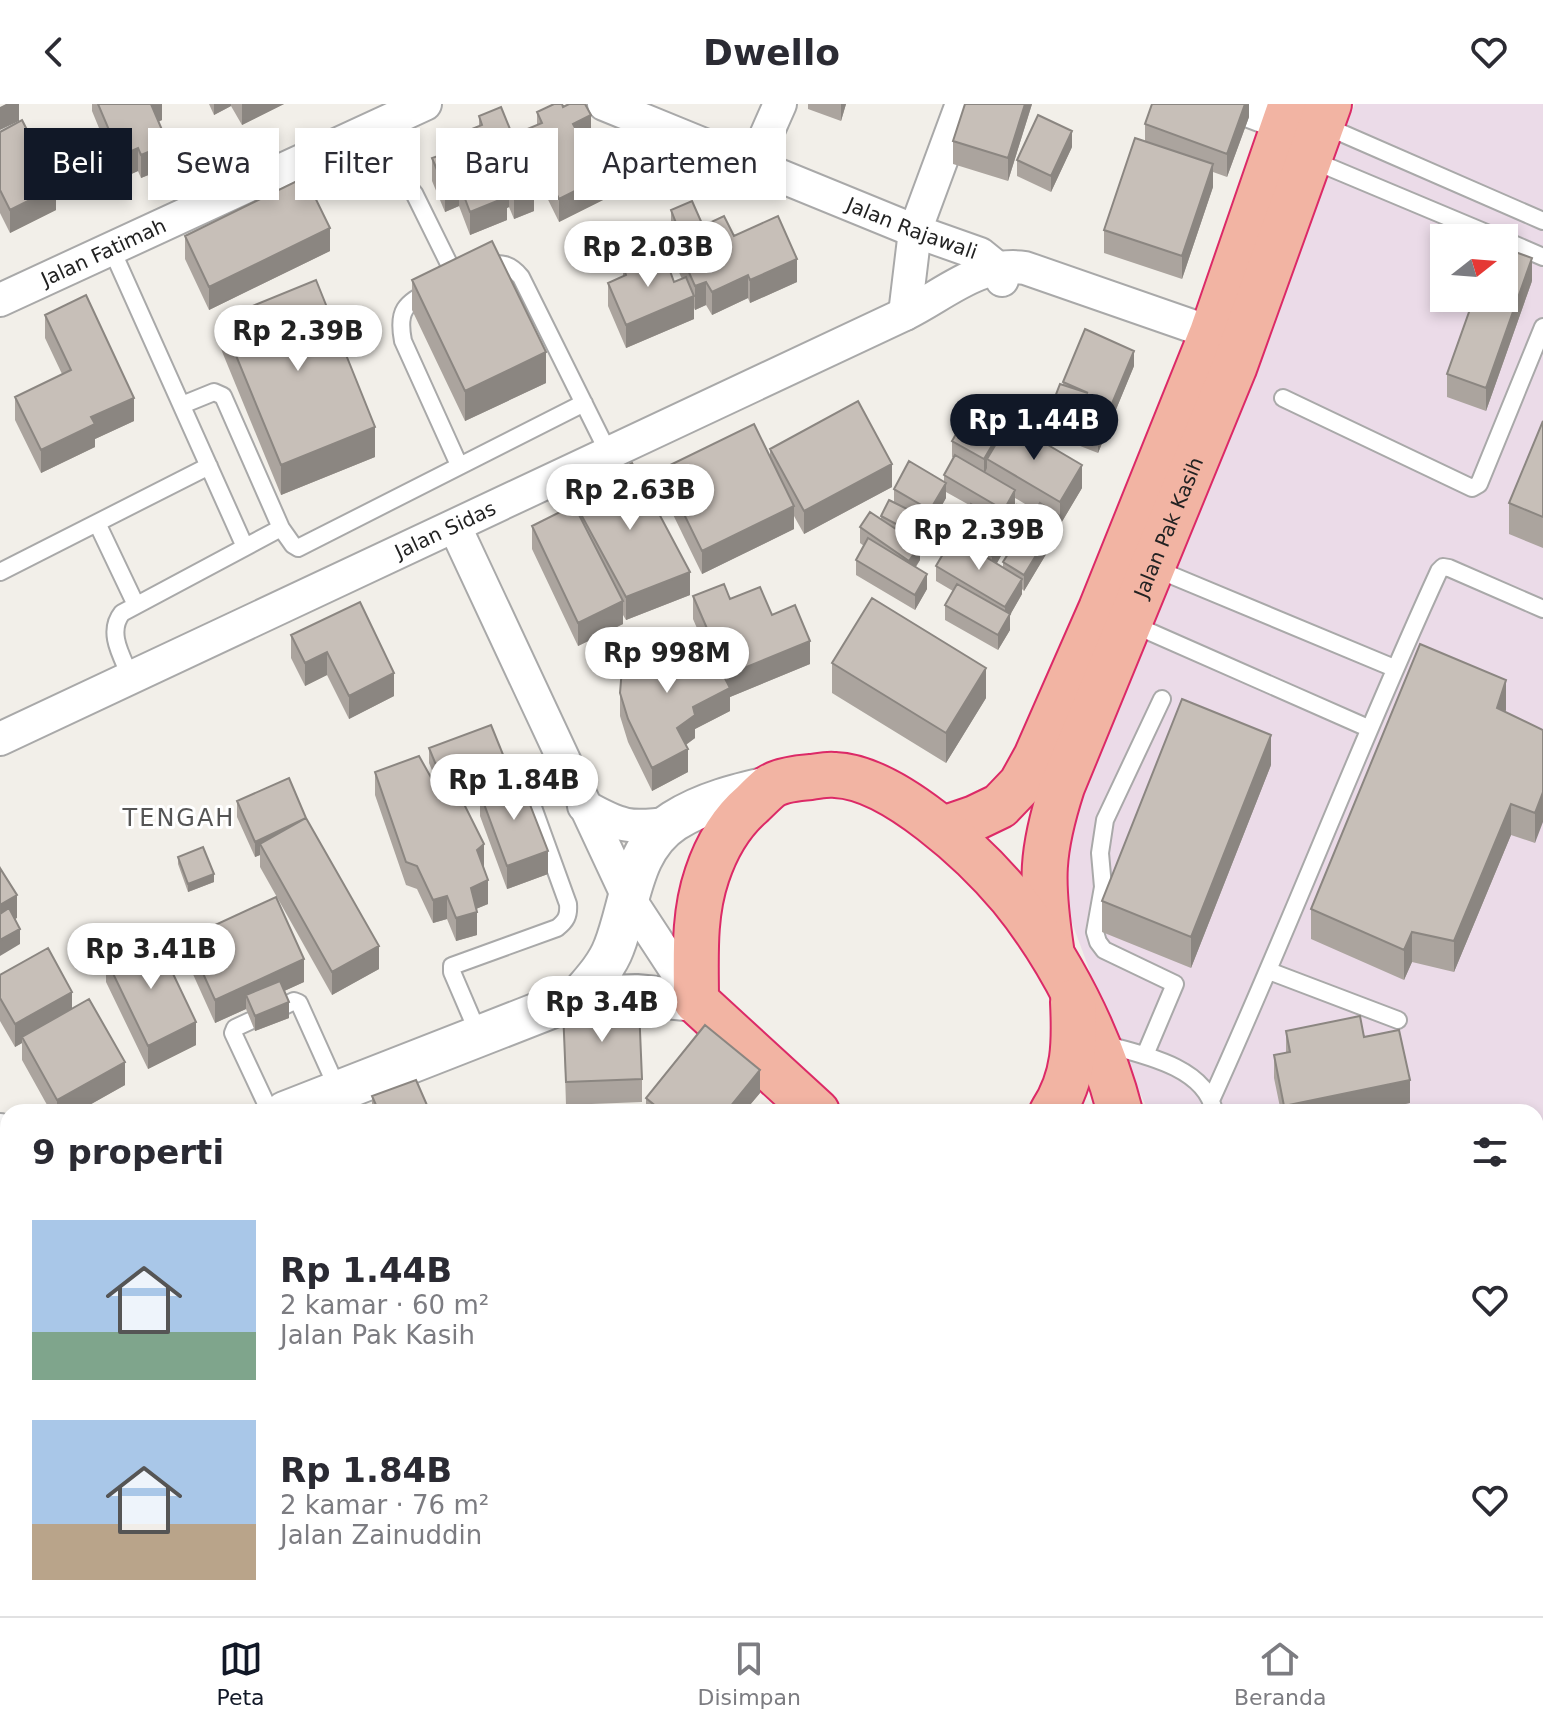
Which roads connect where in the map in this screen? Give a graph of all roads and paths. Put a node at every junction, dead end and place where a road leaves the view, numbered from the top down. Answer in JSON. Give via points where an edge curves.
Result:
{"nodes":[{"id":1,"x":425,"y":104,"type":"edge"},
{"id":2,"x":604,"y":104,"type":"edge"},
{"id":3,"x":780,"y":104,"type":"edge"},
{"id":4,"x":962,"y":104,"type":"edge"},
{"id":5,"x":1231,"y":104,"type":"edge"},
{"id":6,"x":1307,"y":123,"type":"edge"},
{"id":7,"x":663,"y":128,"type":"edge"},
{"id":8,"x":769,"y":128,"type":"edge"},
{"id":9,"x":786,"y":178,"type":"edge"},
{"id":10,"x":417,"y":200,"type":"edge"},
{"id":11,"x":1543,"y":221,"type":"edge"},
{"id":12,"x":1475,"y":224,"type":"edge"},
{"id":13,"x":915,"y":231,"type":"junction"},
{"id":14,"x":1518,"y":246,"type":"edge"},
{"id":15,"x":111,"y":248,"type":"junction"},
{"id":16,"x":1543,"y":257,"type":"edge"},
{"id":17,"x":455,"y":276,"type":"junction"},
{"id":18,"x":999,"y":276,"type":"junction"},
{"id":19,"x":0,"y":300,"type":"edge"},
{"id":20,"x":905,"y":314,"type":"junction"},
{"id":21,"x":1543,"y":327,"type":"edge"},
{"id":22,"x":1207,"y":343,"type":"junction"},
{"id":23,"x":1283,"y":398,"type":"dead end"},
{"id":24,"x":584,"y":403,"type":"junction"},
{"id":25,"x":182,"y":405,"type":"junction"},
{"id":26,"x":609,"y":454,"type":"junction"},
{"id":27,"x":459,"y":465,"type":"junction"},
{"id":28,"x":209,"y":466,"type":"junction"},
{"id":29,"x":97,"y":523,"type":"junction"},
{"id":30,"x":455,"y":527,"type":"junction"},
{"id":31,"x":281,"y":528,"type":"junction"},
{"id":32,"x":245,"y":547,"type":"junction"},
{"id":33,"x":1153,"y":567,"type":"junction"},
{"id":34,"x":0,"y":572,"type":"edge"},
{"id":35,"x":136,"y":605,"type":"junction"},
{"id":36,"x":1543,"y":609,"type":"edge"},
{"id":37,"x":1130,"y":623,"type":"junction"},
{"id":38,"x":1394,"y":668,"type":"junction"},
{"id":39,"x":131,"y":678,"type":"junction"},
{"id":40,"x":1162,"y":699,"type":"dead end"},
{"id":41,"x":1368,"y":728,"type":"junction"},
{"id":42,"x":0,"y":739,"type":"edge"},
{"id":43,"x":567,"y":768,"type":"junction"},
{"id":44,"x":772,"y":786,"type":"junction"},
{"id":45,"x":584,"y":806,"type":"junction"},
{"id":46,"x":671,"y":823,"type":"junction"},
{"id":47,"x":943,"y":829,"type":"junction"},
{"id":48,"x":628,"y":897,"type":"junction"},
{"id":49,"x":1053,"y":958,"type":"junction"},
{"id":50,"x":1269,"y":971,"type":"junction"},
{"id":51,"x":1073,"y":995,"type":"junction"},
{"id":52,"x":579,"y":997,"type":"junction"},
{"id":53,"x":696,"y":1001,"type":"junction"},
{"id":54,"x":284,"y":1006,"type":"edge"},
{"id":55,"x":1398,"y":1020,"type":"dead end"},
{"id":56,"x":250,"y":1021,"type":"edge"},
{"id":57,"x":479,"y":1035,"type":"junction"},
{"id":58,"x":1098,"y":1042,"type":"junction"},
{"id":59,"x":1145,"y":1055,"type":"junction"},
{"id":60,"x":343,"y":1101,"type":"edge"},
{"id":61,"x":266,"y":1104,"type":"edge"},
{"id":62,"x":808,"y":1104,"type":"edge"},
{"id":63,"x":1057,"y":1104,"type":"edge"},
{"id":64,"x":1117,"y":1104,"type":"edge"},
{"id":65,"x":1212,"y":1104,"type":"edge"},
{"id":66,"x":1213,"y":1104,"type":"edge"}],
"edges":[{"from":1,"to":15,"type":"street","name":"Jalan Fatimah"},
{"from":2,"to":7,"type":"street","name":"Jalan Rajawali"},
{"from":3,"to":8,"type":"street"},
{"from":4,"to":13,"type":"street"},
{"from":5,"to":6,"type":"street"},
{"from":6,"to":11,"type":"lane"},
{"from":6,"to":12,"type":"lane"},
{"from":6,"to":22,"type":"highway","name":"Jalan Pak Kasih"},
{"from":6,"to":33,"type":"highway","name":"Jalan Pak Kasih","via":[[1271,272]]},
{"from":9,"to":13,"type":"street","name":"Jalan Rajawali"},
{"from":10,"to":17,"type":"lane"},
{"from":13,"to":18,"type":"street","name":"Jalan Rajawali","via":[[980,254]]},
{"from":13,"to":20,"type":"street"},
{"from":14,"to":16,"type":"lane"},
{"from":15,"to":19,"type":"street","name":"Jalan Fatimah"},
{"from":15,"to":25,"type":"lane"},
{"from":17,"to":24,"type":"lane","via":[[489,264],[513,267]]},
{"from":17,"to":27,"type":"lane","via":[[411,301],[400,324]]},
{"from":18,"to":20,"type":"street","name":"Jalan Sidas"},
{"from":18,"to":22,"type":"street","name":"Jalan Rajawali","via":[[1028,291]]},
{"from":20,"to":26,"type":"street","name":"Jalan Sidas"},
{"from":21,"to":23,"type":"lane","via":[[1479,484],[1472,488]]},
{"from":22,"to":47,"type":"highway","name":"Jalan Pak Kasih","via":[[1036,757],[1000,806]]},
{"from":24,"to":26,"type":"lane"},
{"from":24,"to":27,"type":"lane"},
{"from":25,"to":28,"type":"lane"},
{"from":25,"to":31,"type":"lane","via":[[214,392],[223,396]]},
{"from":26,"to":30,"type":"street","name":"Jalan Sidas"},
{"from":27,"to":31,"type":"lane","via":[[304,546],[293,545]]},
{"from":28,"to":29,"type":"lane"},
{"from":28,"to":32,"type":"lane"},
{"from":29,"to":34,"type":"lane"},
{"from":29,"to":35,"type":"lane"},
{"from":30,"to":39,"type":"street","name":"Jalan Sidas"},
{"from":30,"to":43,"type":"street"},
{"from":31,"to":32,"type":"lane"},
{"from":32,"to":35,"type":"lane"},
{"from":33,"to":37,"type":"highway","name":"Jalan Pak Kasih"},
{"from":33,"to":38,"type":"lane"},
{"from":35,"to":39,"type":"lane","via":[[122,613],[114,629]]},
{"from":36,"to":38,"type":"lane","via":[[1443,567]]},
{"from":37,"to":41,"type":"lane"},
{"from":37,"to":49,"type":"highway","name":"Jalan Pak Kasih","via":[[1062,787],[1045,848],[1042,876]]},
{"from":38,"to":41,"type":"lane"},
{"from":39,"to":42,"type":"street","name":"Jalan Sidas"},
{"from":40,"to":59,"type":"lane","via":[[1105,820],[1100,853],[1103,887],[1095,921],[1104,950],[1175,984]]},
{"from":41,"to":50,"type":"lane"},
{"from":43,"to":45,"type":"street"},
{"from":43,"to":57,"type":"lane","via":[[526,788],[569,914],[557,928],[452,966]]},
{"from":44,"to":46,"type":"street","via":[[722,799]]},
{"from":44,"to":47,"type":"highway","via":[[837,774],[896,797]]},
{"from":44,"to":53,"type":"highway","via":[[741,814],[707,875],[696,924]]},
{"from":45,"to":46,"type":"street","via":[[623,826]]},
{"from":45,"to":48,"type":"street"},
{"from":46,"to":48,"type":"street","via":[[651,843]]},
{"from":47,"to":49,"type":"highway","via":[[1012,899]]},
{"from":48,"to":52,"type":"street","via":[[613,951]]},
{"from":48,"to":53,"type":"street"},
{"from":49,"to":51,"type":"highway"},
{"from":50,"to":55,"type":"lane"},
{"from":50,"to":66,"type":"lane"},
{"from":51,"to":58,"type":"highway"},
{"from":51,"to":63,"type":"highway","via":[[1072,1067]]},
{"from":52,"to":53,"type":"street"},
{"from":52,"to":57,"type":"street"},
{"from":53,"to":62,"type":"highway"},
{"from":54,"to":60,"type":"lane","via":[[299,1003]]},
{"from":56,"to":61,"type":"lane","via":[[233,1033]]},
{"from":57,"to":60,"type":"street"},
{"from":58,"to":59,"type":"lane"},
{"from":58,"to":64,"type":"highway"},
{"from":59,"to":65,"type":"lane","via":[[1183,1072]]}]}
